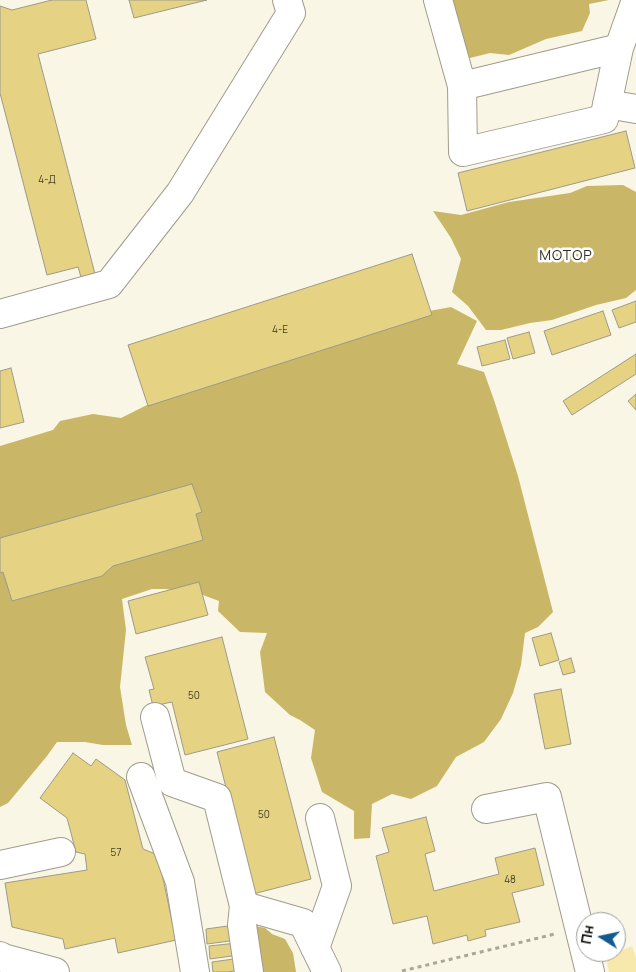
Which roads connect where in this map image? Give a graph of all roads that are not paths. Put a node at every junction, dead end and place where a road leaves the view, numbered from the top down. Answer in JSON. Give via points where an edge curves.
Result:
{"nodes":[{"id":1,"x":287,"y":0,"type":"edge"},
{"id":2,"x":438,"y":0,"type":"edge"},
{"id":3,"x":636,"y":0,"type":"edge"},
{"id":4,"x":619,"y":48,"type":"junction"},
{"id":5,"x":462,"y":86,"type":"junction"},
{"id":6,"x":607,"y":104,"type":"junction"},
{"id":7,"x":636,"y":109,"type":"edge"},
{"id":8,"x":0,"y":314,"type":"edge"},
{"id":9,"x":155,"y":717,"type":"dead end"},
{"id":10,"x":141,"y":776,"type":"dead end"},
{"id":11,"x":486,"y":809,"type":"dead end"},
{"id":12,"x":320,"y":818,"type":"dead end"},
{"id":13,"x":61,"y":852,"type":"dead end"},
{"id":14,"x":0,"y":864,"type":"edge"},
{"id":15,"x":244,"y":906,"type":"junction"},
{"id":16,"x":315,"y":948,"type":"junction"},
{"id":17,"x":0,"y":956,"type":"edge"},
{"id":18,"x":55,"y":972,"type":"edge"},
{"id":19,"x":195,"y":972,"type":"edge"},
{"id":20,"x":249,"y":972,"type":"edge"},
{"id":21,"x":327,"y":972,"type":"edge"},
{"id":22,"x":590,"y":972,"type":"edge"}],
"edges":[{"from":1,"to":8,"type":"lane","via":[[291,13],[180,194],[109,284]]},
{"from":2,"to":5,"type":"lane"},
{"from":3,"to":4,"type":"lane"},
{"from":4,"to":5,"type":"lane"},
{"from":4,"to":6,"type":"lane"},
{"from":5,"to":6,"type":"lane","via":[[463,152],[604,119]]},
{"from":6,"to":7,"type":"lane"},
{"from":9,"to":15,"type":"lane","via":[[172,782],[217,798]]},
{"from":10,"to":19,"type":"lane","via":[[180,882]]},
{"from":11,"to":22,"type":"lane","via":[[546,797]]},
{"from":12,"to":16,"type":"lane","via":[[337,886]]},
{"from":13,"to":14,"type":"lane"},
{"from":15,"to":16,"type":"lane","via":[[303,923]]},
{"from":15,"to":20,"type":"lane","via":[[242,925]]},
{"from":16,"to":21,"type":"lane"},
{"from":17,"to":18,"type":"lane"}]}
